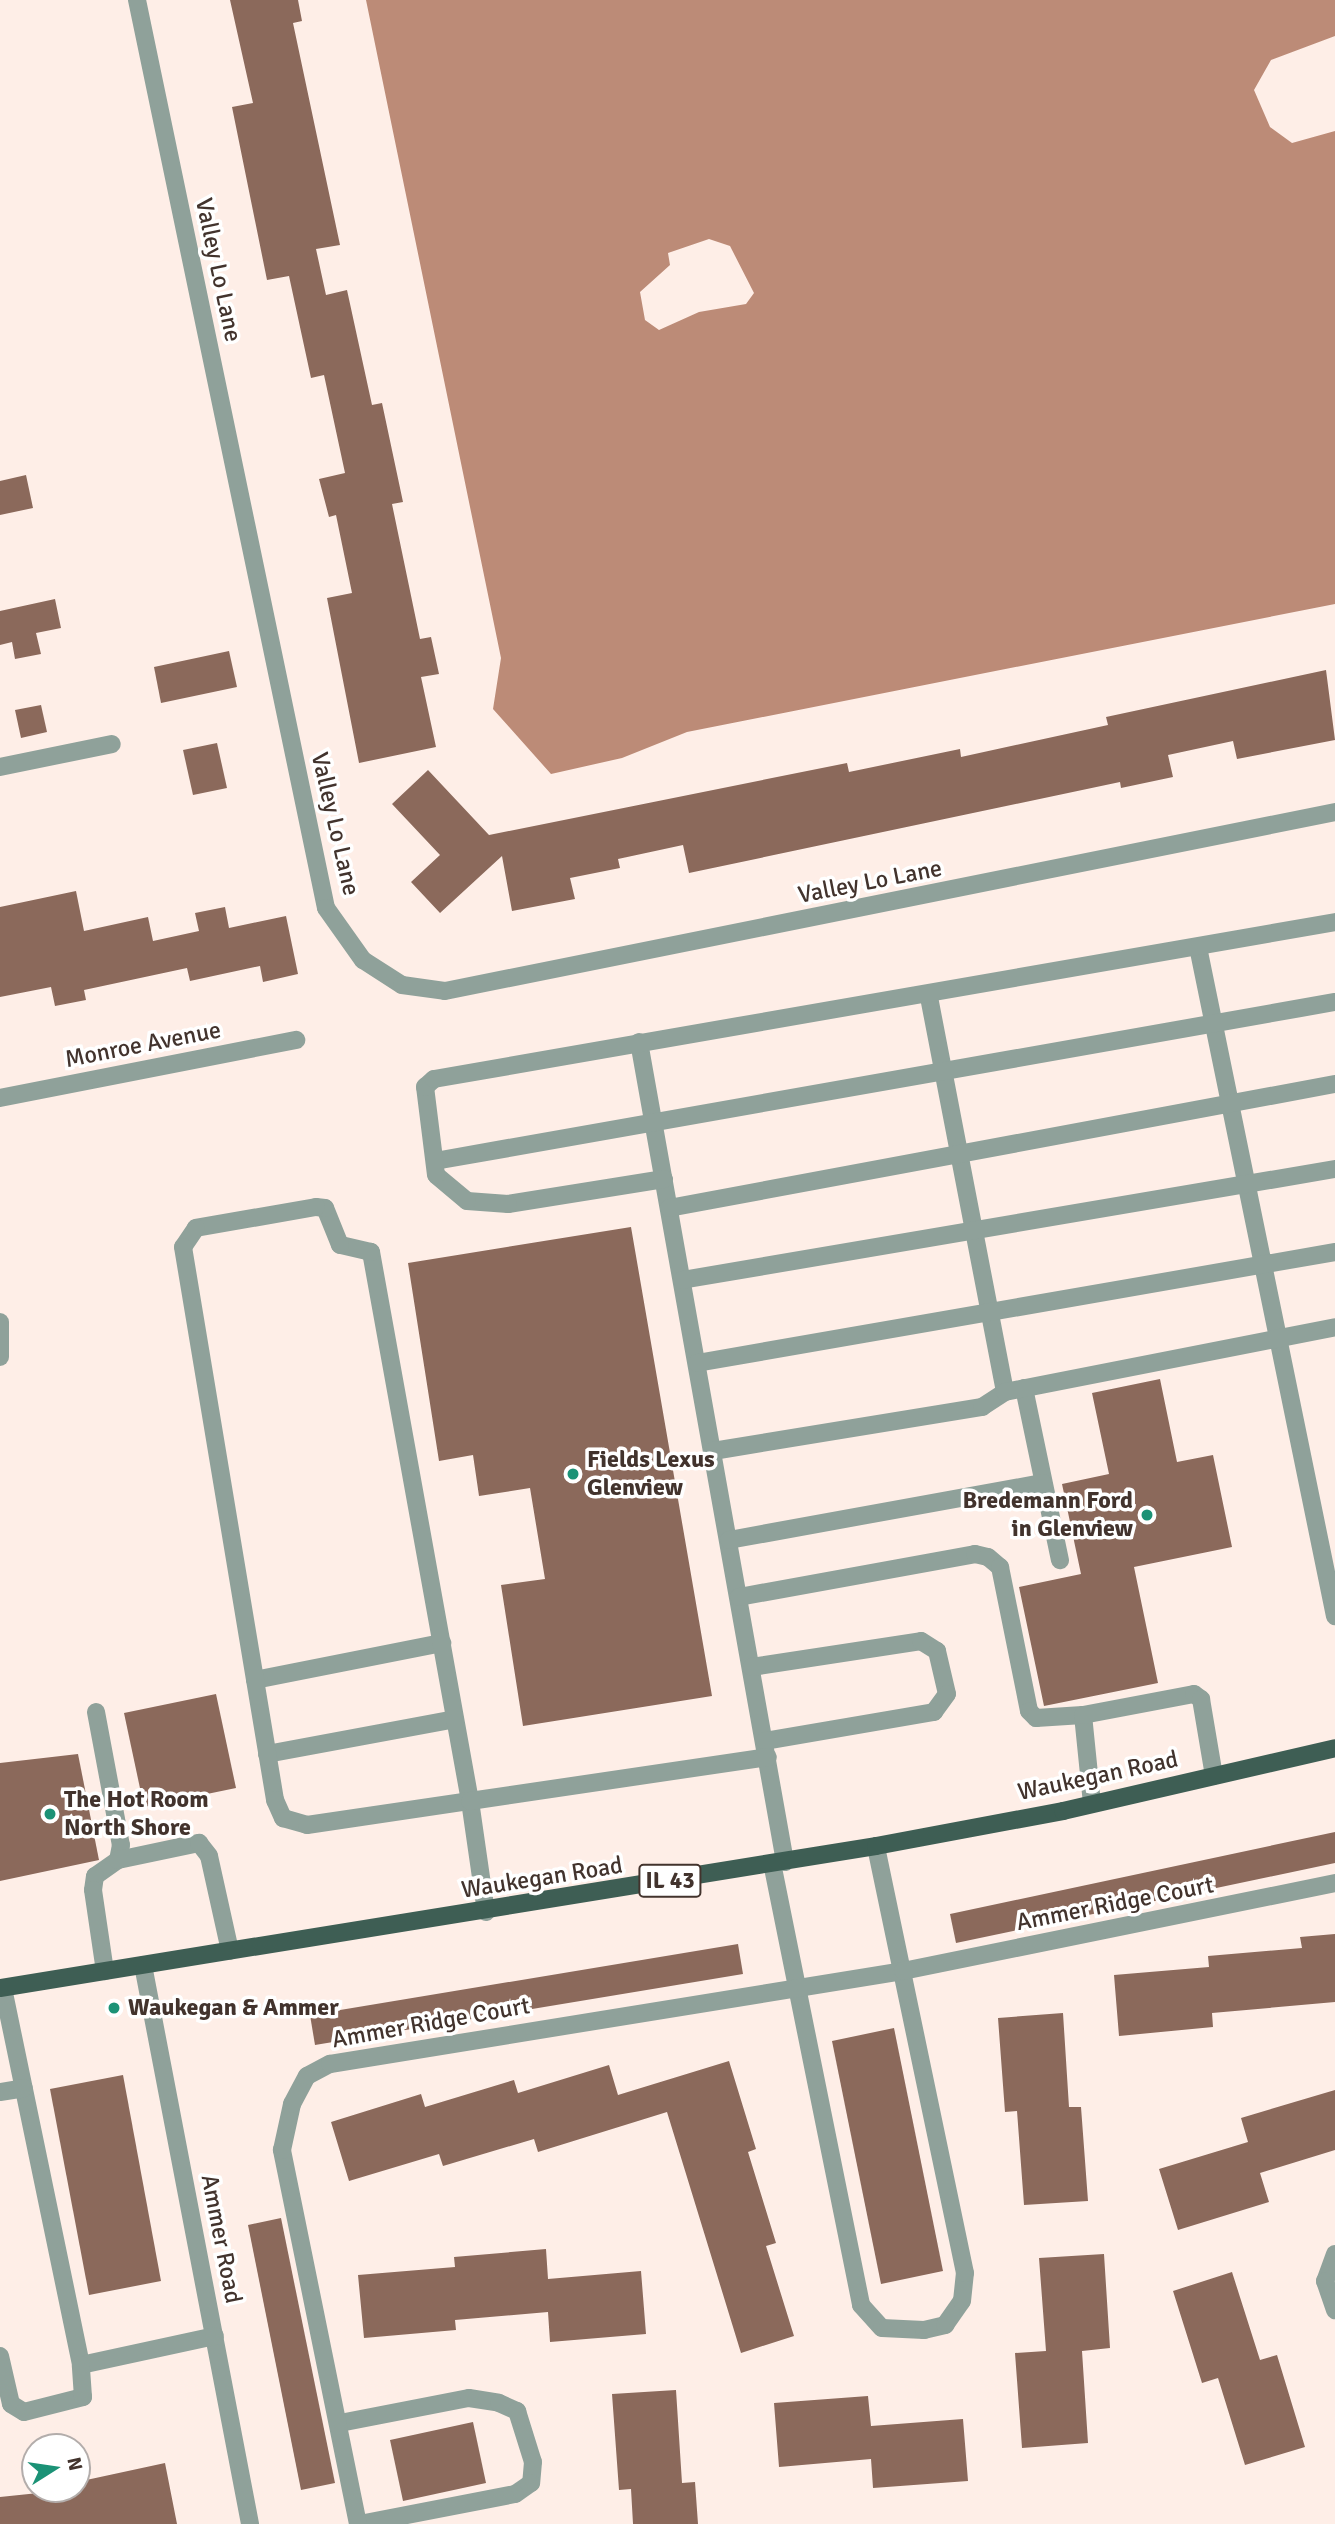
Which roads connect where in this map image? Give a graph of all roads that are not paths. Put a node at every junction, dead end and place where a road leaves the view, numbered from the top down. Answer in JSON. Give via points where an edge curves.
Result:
{"nodes":[{"id":1,"x":137,"y":0,"type":"edge"},
{"id":2,"x":112,"y":744,"type":"dead end"},
{"id":3,"x":0,"y":767,"type":"edge"},
{"id":4,"x":1335,"y":812,"type":"edge"},
{"id":5,"x":1335,"y":922,"type":"edge"},
{"id":6,"x":1198,"y":947,"type":"junction"},
{"id":7,"x":929,"y":997,"type":"junction"},
{"id":8,"x":1335,"y":1002,"type":"edge"},
{"id":9,"x":1214,"y":1025,"type":"junction"},
{"id":10,"x":296,"y":1040,"type":"dead end"},
{"id":11,"x":639,"y":1042,"type":"junction"},
{"id":12,"x":943,"y":1074,"type":"junction"},
{"id":13,"x":1335,"y":1084,"type":"edge"},
{"id":14,"x":0,"y":1098,"type":"edge"},
{"id":15,"x":1230,"y":1103,"type":"junction"},
{"id":16,"x":654,"y":1124,"type":"junction"},
{"id":17,"x":959,"y":1154,"type":"junction"},
{"id":18,"x":435,"y":1161,"type":"junction"},
{"id":19,"x":1335,"y":1169,"type":"edge"},
{"id":20,"x":663,"y":1179,"type":"junction"},
{"id":21,"x":1247,"y":1184,"type":"junction"},
{"id":22,"x":669,"y":1208,"type":"junction"},
{"id":23,"x":974,"y":1231,"type":"junction"},
{"id":24,"x":1335,"y":1252,"type":"edge"},
{"id":25,"x":1264,"y":1266,"type":"junction"},
{"id":26,"x":682,"y":1280,"type":"junction"},
{"id":27,"x":990,"y":1317,"type":"junction"},
{"id":28,"x":0,"y":1322,"type":"edge"},
{"id":29,"x":1335,"y":1327,"type":"edge"},
{"id":30,"x":1279,"y":1338,"type":"junction"},
{"id":31,"x":0,"y":1357,"type":"edge"},
{"id":32,"x":697,"y":1363,"type":"junction"},
{"id":33,"x":1024,"y":1388,"type":"junction"},
{"id":34,"x":1004,"y":1392,"type":"junction"},
{"id":35,"x":713,"y":1451,"type":"junction"},
{"id":36,"x":1042,"y":1483,"type":"junction"},
{"id":37,"x":729,"y":1541,"type":"junction"},
{"id":38,"x":1060,"y":1560,"type":"dead end"},
{"id":39,"x":739,"y":1597,"type":"junction"},
{"id":40,"x":1335,"y":1616,"type":"edge"},
{"id":41,"x":442,"y":1643,"type":"junction"},
{"id":42,"x":752,"y":1667,"type":"junction"},
{"id":43,"x":255,"y":1680,"type":"junction"},
{"id":44,"x":96,"y":1712,"type":"dead end"},
{"id":45,"x":1083,"y":1715,"type":"junction"},
{"id":46,"x":456,"y":1719,"type":"junction"},
{"id":47,"x":1335,"y":1748,"type":"edge"},
{"id":48,"x":767,"y":1749,"type":"junction"},
{"id":49,"x":267,"y":1754,"type":"junction"},
{"id":50,"x":1214,"y":1776,"type":"junction"},
{"id":51,"x":470,"y":1801,"type":"junction"},
{"id":52,"x":1092,"y":1804,"type":"junction"},
{"id":53,"x":876,"y":1846,"type":"junction"},
{"id":54,"x":118,"y":1860,"type":"junction"},
{"id":55,"x":779,"y":1863,"type":"junction"},
{"id":56,"x":1335,"y":1884,"type":"edge"},
{"id":57,"x":486,"y":1912,"type":"junction"},
{"id":58,"x":230,"y":1951,"type":"junction"},
{"id":59,"x":143,"y":1965,"type":"junction"},
{"id":60,"x":105,"y":1971,"type":"junction"},
{"id":61,"x":903,"y":1971,"type":"junction"},
{"id":62,"x":794,"y":1987,"type":"junction"},
{"id":63,"x":1,"y":1988,"type":"edge"},
{"id":64,"x":24,"y":2088,"type":"junction"},
{"id":65,"x":0,"y":2092,"type":"edge"},
{"id":66,"x":1335,"y":2254,"type":"edge"},
{"id":67,"x":1335,"y":2310,"type":"edge"},
{"id":68,"x":215,"y":2336,"type":"junction"},
{"id":69,"x":0,"y":2356,"type":"edge"},
{"id":70,"x":81,"y":2365,"type":"junction"},
{"id":71,"x":340,"y":2423,"type":"junction"},
{"id":72,"x":250,"y":2524,"type":"edge"},
{"id":73,"x":359,"y":2524,"type":"edge"}],
"edges":[{"from":1,"to":4,"type":"street","name":"Valley Lo Lane","via":[[326,908],[363,960],[402,985],[445,991]]},
{"from":2,"to":3,"type":"street"},
{"from":5,"to":6,"type":"street"},
{"from":6,"to":7,"type":"street"},
{"from":6,"to":9,"type":"street"},
{"from":7,"to":11,"type":"street"},
{"from":7,"to":12,"type":"street"},
{"from":8,"to":9,"type":"street"},
{"from":9,"to":12,"type":"street"},
{"from":9,"to":15,"type":"street"},
{"from":10,"to":14,"type":"street","name":"Monroe Avenue"},
{"from":11,"to":16,"type":"street"},
{"from":11,"to":18,"type":"street","via":[[434,1079],[424,1097]]},
{"from":12,"to":16,"type":"street"},
{"from":12,"to":17,"type":"street"},
{"from":13,"to":15,"type":"street"},
{"from":15,"to":17,"type":"street"},
{"from":15,"to":21,"type":"street"},
{"from":16,"to":18,"type":"street"},
{"from":16,"to":20,"type":"street"},
{"from":17,"to":22,"type":"street"},
{"from":17,"to":23,"type":"street"},
{"from":18,"to":20,"type":"street","via":[[443,1184],[485,1206]]},
{"from":19,"to":21,"type":"street"},
{"from":20,"to":22,"type":"street"},
{"from":21,"to":23,"type":"street"},
{"from":21,"to":25,"type":"street"},
{"from":22,"to":26,"type":"street"},
{"from":23,"to":26,"type":"street"},
{"from":23,"to":27,"type":"street"},
{"from":24,"to":25,"type":"street"},
{"from":25,"to":27,"type":"street"},
{"from":25,"to":30,"type":"street"},
{"from":26,"to":32,"type":"street"},
{"from":27,"to":32,"type":"street"},
{"from":27,"to":34,"type":"street"},
{"from":28,"to":31,"type":"street"},
{"from":29,"to":30,"type":"street"},
{"from":30,"to":33,"type":"street"},
{"from":30,"to":40,"type":"street"},
{"from":32,"to":35,"type":"street"},
{"from":33,"to":34,"type":"street"},
{"from":33,"to":36,"type":"street"},
{"from":34,"to":35,"type":"street","via":[[982,1406]]},
{"from":35,"to":37,"type":"street"},
{"from":36,"to":37,"type":"street"},
{"from":36,"to":38,"type":"street"},
{"from":37,"to":39,"type":"street"},
{"from":39,"to":42,"type":"street"},
{"from":39,"to":45,"type":"street","via":[[975,1554],[1000,1567],[1029,1711],[1035,1718]]},
{"from":41,"to":43,"type":"street"},
{"from":41,"to":43,"type":"street","via":[[371,1252],[340,1245],[325,1209],[214,1222],[185,1236],[183,1247]]},
{"from":41,"to":46,"type":"street"},
{"from":42,"to":48,"type":"street"},
{"from":42,"to":48,"type":"street","via":[[921,1641],[937,1651],[947,1695],[934,1712]]},
{"from":43,"to":49,"type":"street"},
{"from":44,"to":54,"type":"street","via":[[121,1845]]},
{"from":45,"to":50,"type":"street","via":[[1194,1694],[1201,1699]]},
{"from":45,"to":52,"type":"street"},
{"from":46,"to":49,"type":"street"},
{"from":46,"to":51,"type":"street"},
{"from":47,"to":50,"type":"main road","name":"Waukegan Road","number":"IL 43"},
{"from":48,"to":51,"type":"street"},
{"from":48,"to":55,"type":"street"},
{"from":49,"to":51,"type":"street","via":[[275,1800],[291,1824]]},
{"from":50,"to":52,"type":"main road","name":"Waukegan Road","number":"IL 43"},
{"from":51,"to":57,"type":"street"},
{"from":52,"to":53,"type":"main road","name":"Waukegan Road","number":"IL 43"},
{"from":53,"to":55,"type":"main road","name":"Waukegan Road","number":"IL 43"},
{"from":53,"to":61,"type":"street"},
{"from":54,"to":58,"type":"street","via":[[199,1843],[209,1856]]},
{"from":54,"to":60,"type":"street","via":[[95,1876],[93,1890]]},
{"from":55,"to":57,"type":"main road","name":"Waukegan Road","number":"IL 43"},
{"from":55,"to":62,"type":"street"},
{"from":56,"to":61,"type":"street","name":"Ammer Ridge Court"},
{"from":57,"to":58,"type":"main road","name":"Waukegan Road","number":"IL 43"},
{"from":58,"to":59,"type":"main road","name":"Waukegan Road","number":"IL 43"},
{"from":59,"to":60,"type":"main road","name":"Waukegan Road","number":"IL 43"},
{"from":59,"to":68,"type":"street","name":"Ammer Road"},
{"from":60,"to":63,"type":"main road","name":"Waukegan Road","number":"IL 43"},
{"from":61,"to":62,"type":"street","name":"Ammer Ridge Court"},
{"from":61,"to":62,"type":"street","via":[[965,2273],[962,2301],[945,2325],[924,2330],[882,2328],[861,2305]]},
{"from":62,"to":71,"type":"street","name":"Ammer Ridge Court","via":[[330,2064],[307,2076],[292,2104],[282,2150]]},
{"from":63,"to":64,"type":"street"},
{"from":64,"to":65,"type":"street"},
{"from":64,"to":70,"type":"street"},
{"from":66,"to":67,"type":"street","via":[[1325,2281]]},
{"from":68,"to":70,"type":"street"},
{"from":68,"to":72,"type":"street","name":"Ammer Road"},
{"from":69,"to":70,"type":"street","via":[[10,2404],[24,2412],[83,2397]]},
{"from":71,"to":73,"type":"street","name":"Ammer Ridge Court"},
{"from":71,"to":73,"type":"street","name":"Ammer Ridge Court","via":[[469,2398],[517,2411],[529,2441],[531,2483],[515,2494]]}]}
